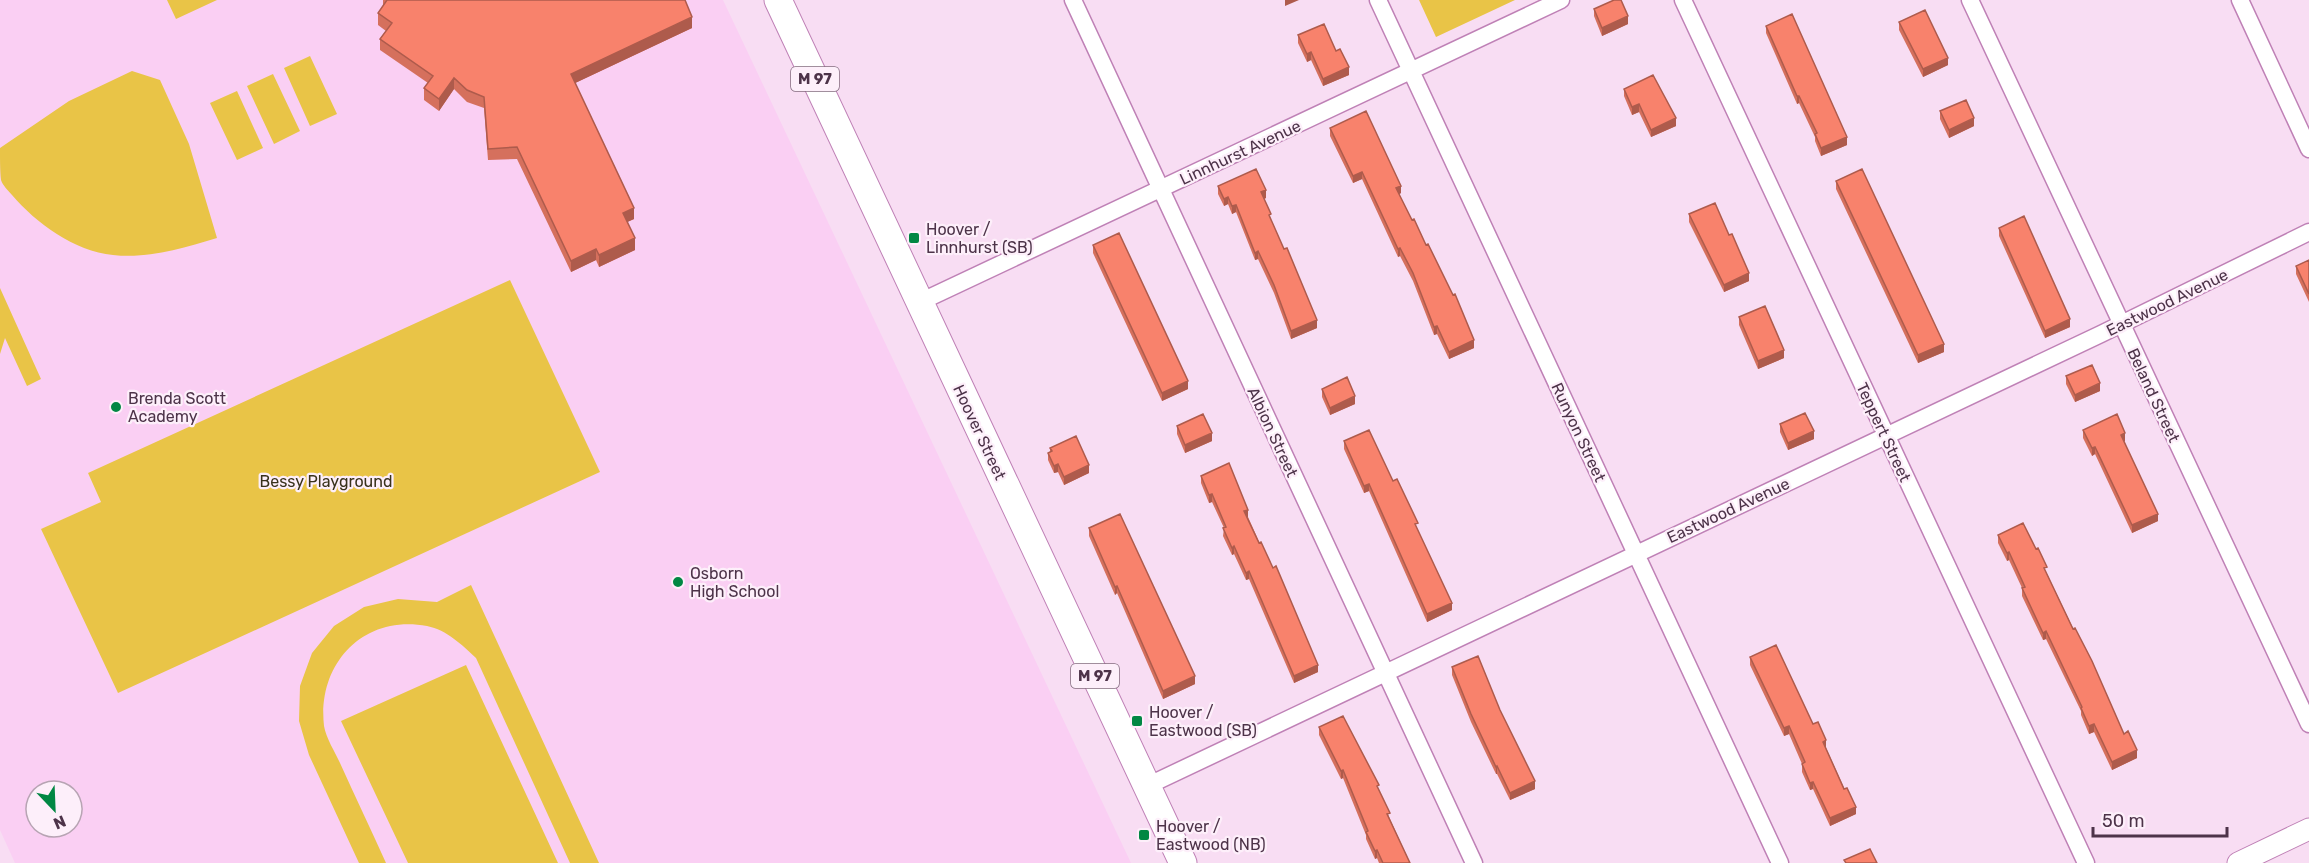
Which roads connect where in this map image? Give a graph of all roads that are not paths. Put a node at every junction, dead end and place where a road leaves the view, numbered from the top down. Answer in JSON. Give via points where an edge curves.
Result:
{"nodes":[{"id":1,"x":778,"y":0,"type":"edge"},
{"id":2,"x":1072,"y":0,"type":"edge"},
{"id":3,"x":1378,"y":0,"type":"edge"},
{"id":4,"x":1561,"y":0,"type":"edge"},
{"id":5,"x":1683,"y":0,"type":"edge"},
{"id":6,"x":1970,"y":0,"type":"edge"},
{"id":7,"x":2240,"y":0,"type":"edge"},
{"id":8,"x":1411,"y":70,"type":"junction"},
{"id":9,"x":2309,"y":148,"type":"edge"},
{"id":10,"x":1160,"y":190,"type":"junction"},
{"id":11,"x":2309,"y":232,"type":"edge"},
{"id":12,"x":920,"y":302,"type":"junction"},
{"id":13,"x":2121,"y":324,"type":"junction"},
{"id":14,"x":1886,"y":436,"type":"junction"},
{"id":15,"x":1636,"y":554,"type":"junction"},
{"id":16,"x":1386,"y":672,"type":"junction"},
{"id":17,"x":2309,"y":724,"type":"edge"},
{"id":18,"x":1147,"y":786,"type":"junction"},
{"id":19,"x":2309,"y":829,"type":"edge"},
{"id":20,"x":1183,"y":863,"type":"edge"},
{"id":21,"x":1474,"y":863,"type":"edge"},
{"id":22,"x":1780,"y":863,"type":"edge"},
{"id":23,"x":2086,"y":863,"type":"edge"},
{"id":24,"x":2238,"y":863,"type":"edge"}],
"edges":[{"from":1,"to":12,"type":"main road","name":"Hoover Street","number":"M 97"},
{"from":2,"to":10,"type":"street","name":"Albion Street"},
{"from":3,"to":8,"type":"street","name":"Runyon Street"},
{"from":4,"to":8,"type":"street","name":"Linnhurst Avenue"},
{"from":5,"to":14,"type":"street","name":"Teppert Street"},
{"from":6,"to":13,"type":"street","name":"Beland Street"},
{"from":7,"to":9,"type":"street"},
{"from":8,"to":10,"type":"street","name":"Linnhurst Avenue"},
{"from":8,"to":15,"type":"street","name":"Runyon Street"},
{"from":10,"to":12,"type":"street","name":"Linnhurst Avenue"},
{"from":10,"to":16,"type":"street","name":"Albion Street"},
{"from":11,"to":13,"type":"street","name":"Eastwood Avenue"},
{"from":12,"to":18,"type":"main road","name":"Hoover Street","number":"M 97"},
{"from":13,"to":14,"type":"street","name":"Eastwood Avenue"},
{"from":13,"to":17,"type":"street","name":"Beland Street"},
{"from":14,"to":15,"type":"street","name":"Eastwood Avenue"},
{"from":14,"to":23,"type":"street","name":"Teppert Street"},
{"from":15,"to":16,"type":"street","name":"Eastwood Avenue"},
{"from":15,"to":22,"type":"street","name":"Runyon Street"},
{"from":16,"to":18,"type":"street","name":"Eastwood Avenue"},
{"from":16,"to":21,"type":"street","name":"Albion Street"},
{"from":18,"to":20,"type":"main road","name":"Hoover Street","number":"M 97"},
{"from":19,"to":24,"type":"street"}]}
